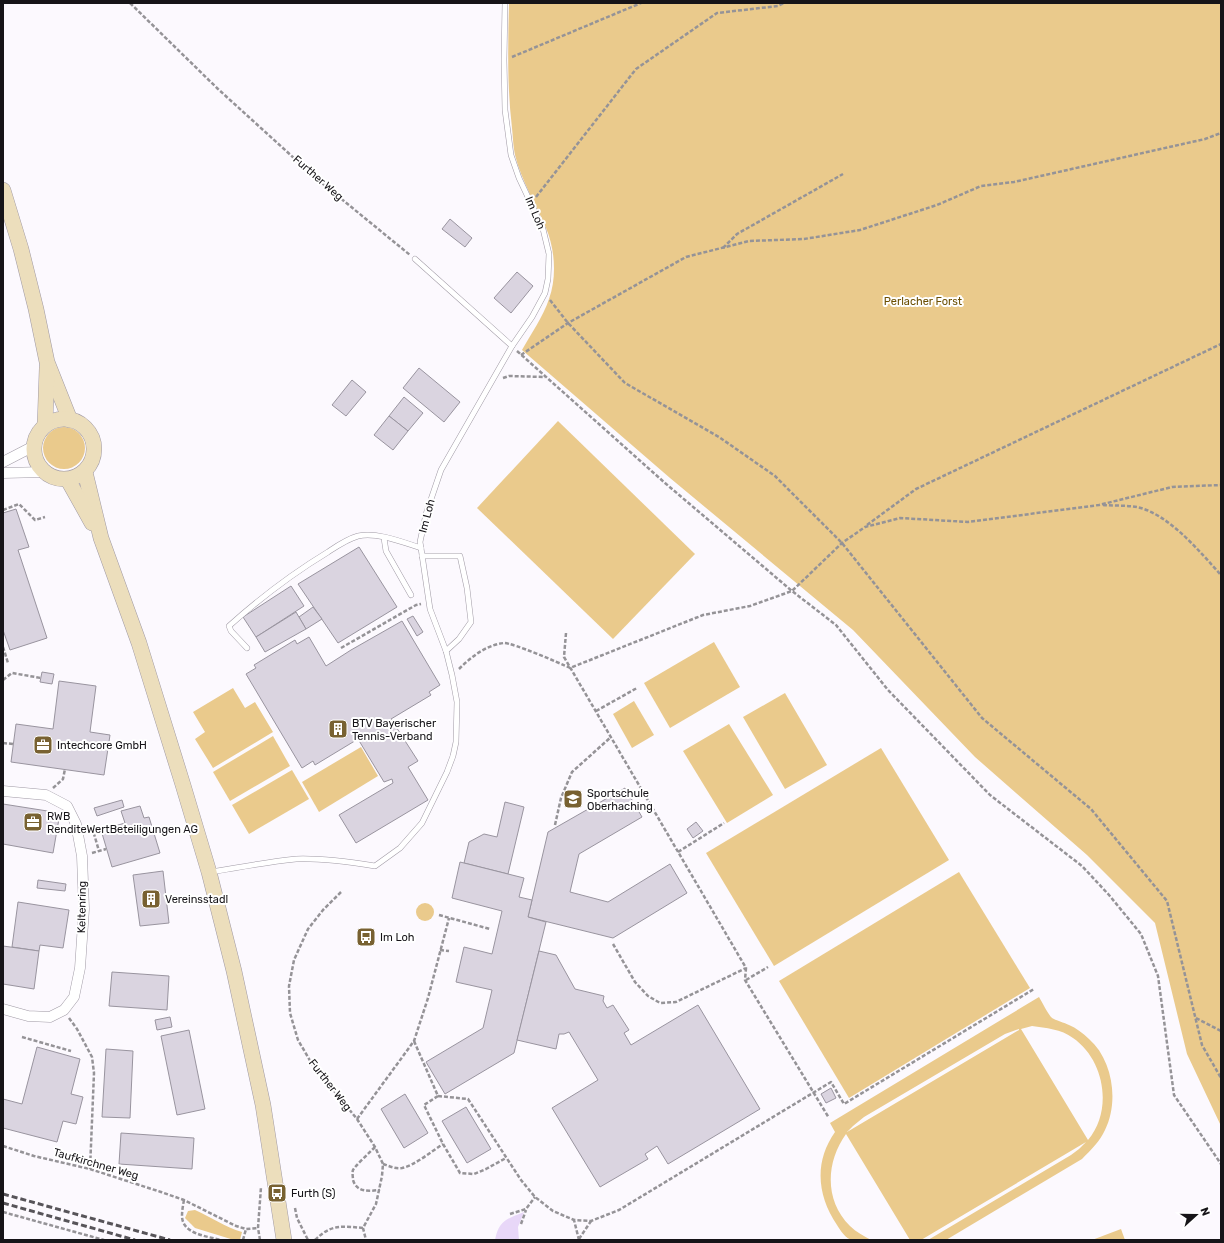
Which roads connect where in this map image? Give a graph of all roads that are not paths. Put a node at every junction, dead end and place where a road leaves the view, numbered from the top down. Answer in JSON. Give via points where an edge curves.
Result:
{"nodes":[{"id":1,"x":506,"y":3,"type":"edge"},
{"id":2,"x":3,"y":190,"type":"edge"},
{"id":3,"x":415,"y":259,"type":"road end"},
{"id":4,"x":512,"y":346,"type":"junction"},
{"id":5,"x":47,"y":362,"type":"junction"},
{"id":6,"x":70,"y":420,"type":"junction"},
{"id":7,"x":45,"y":425,"type":"junction"},
{"id":8,"x":34,"y":446,"type":"junction"},
{"id":9,"x":3,"y":462,"type":"edge"},
{"id":10,"x":44,"y":472,"type":"junction"},
{"id":11,"x":85,"y":472,"type":"junction"},
{"id":12,"x":3,"y":473,"type":"edge"},
{"id":13,"x":68,"y":480,"type":"junction"},
{"id":14,"x":101,"y":538,"type":"junction"},
{"id":15,"x":384,"y":538,"type":"junction"},
{"id":16,"x":421,"y":548,"type":"junction"},
{"id":17,"x":422,"y":556,"type":"junction"},
{"id":18,"x":411,"y":595,"type":"dead end"},
{"id":19,"x":247,"y":648,"type":"dead end"},
{"id":20,"x":446,"y":651,"type":"junction"},
{"id":21,"x":3,"y":791,"type":"edge"},
{"id":22,"x":209,"y":872,"type":"junction"},
{"id":23,"x":3,"y":1009,"type":"edge"},
{"id":24,"x":284,"y":1240,"type":"edge"}],
"edges":[{"from":1,"to":4,"type":"lane","name":"Im Loh","via":[[505,110],[511,155],[518,178],[543,229],[548,254],[545,293]]},
{"from":2,"to":5,"type":"main road","via":[[21,249]]},
{"from":3,"to":4,"type":"lane"},
{"from":4,"to":16,"type":"lane","name":"Im Loh","via":[[441,470],[426,514]]},
{"from":5,"to":6,"type":"main road"},
{"from":5,"to":7,"type":"main road"},
{"from":6,"to":7,"type":"main road","via":[[57,420]]},
{"from":6,"to":11,"type":"main road","via":[[85,427],[93,441],[93,458]]},
{"from":7,"to":8,"type":"main road"},
{"from":8,"to":9,"type":"street"},
{"from":8,"to":10,"type":"main road","via":[[36,461]]},
{"from":10,"to":12,"type":"street"},
{"from":10,"to":13,"type":"main road","via":[[55,479]]},
{"from":11,"to":13,"type":"main road"},
{"from":11,"to":14,"type":"main road"},
{"from":13,"to":14,"type":"main road"},
{"from":14,"to":22,"type":"main road","via":[[142,650]]},
{"from":15,"to":16,"type":"lane"},
{"from":15,"to":18,"type":"lane","via":[[386,552]]},
{"from":15,"to":19,"type":"lane","via":[[358,536],[345,542],[317,559],[241,615],[229,626]]},
{"from":16,"to":17,"type":"lane","name":"Im Loh"},
{"from":17,"to":20,"type":"lane","name":"Im Loh","via":[[430,609]]},
{"from":17,"to":20,"type":"lane","via":[[460,556],[471,622],[459,639]]},
{"from":20,"to":22,"type":"lane","name":"Im Loh","via":[[457,702],[453,756],[436,798],[422,823],[400,848],[375,866],[298,859]]},
{"from":21,"to":23,"type":"street","name":"Keltenring","via":[[46,795],[67,806],[76,824],[82,856],[84,909],[80,968],[74,997],[64,1010],[50,1017],[28,1016]]},
{"from":22,"to":24,"type":"main road","via":[[251,1049],[271,1152]]}]}
